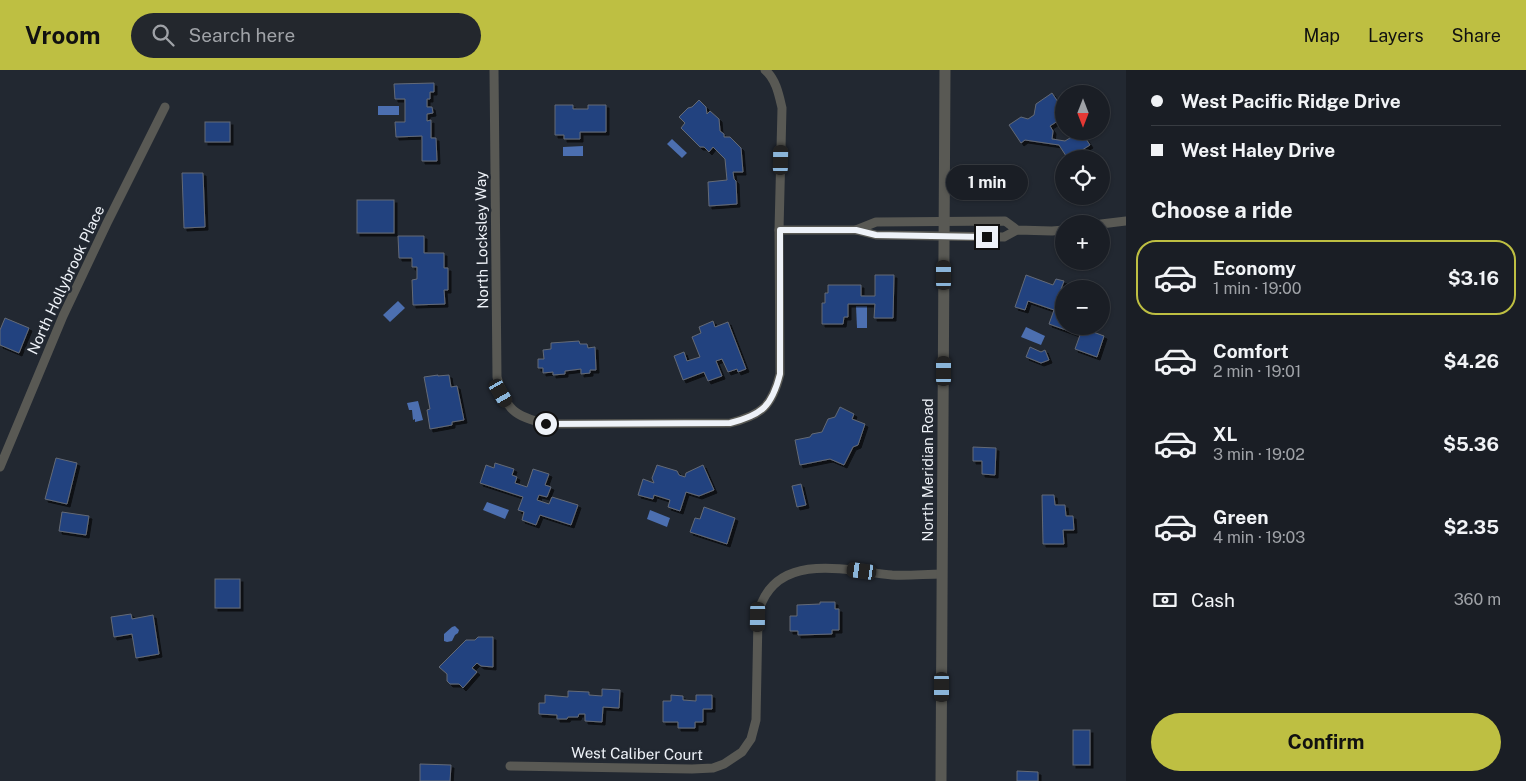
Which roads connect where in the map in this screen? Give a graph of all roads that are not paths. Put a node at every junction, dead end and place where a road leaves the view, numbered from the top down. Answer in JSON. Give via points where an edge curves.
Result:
{"nodes":[{"id":1,"x":494,"y":70,"type":"edge"},
{"id":2,"x":945,"y":70,"type":"edge"},
{"id":3,"x":766,"y":71,"type":"edge"},
{"id":4,"x":165,"y":107,"type":"dead end"},
{"id":5,"x":1126,"y":221,"type":"edge"},
{"id":6,"x":944,"y":222,"type":"junction"},
{"id":7,"x":1110,"y":223,"type":"edge"},
{"id":8,"x":780,"y":230,"type":"junction"},
{"id":9,"x":856,"y":230,"type":"junction"},
{"id":10,"x":1017,"y":230,"type":"junction"},
{"id":11,"x":1055,"y":231,"type":"edge"},
{"id":12,"x":944,"y":236,"type":"junction"},
{"id":13,"x":0,"y":467,"type":"edge"},
{"id":14,"x":942,"y":574,"type":"junction"},
{"id":15,"x":510,"y":766,"type":"dead end"},
{"id":16,"x":941,"y":781,"type":"edge"}],
"edges":[{"from":1,"to":8,"type":"street","name":"North Locksley Way","via":[[497,377],[510,408],[524,419],[546,424],[730,423],[748,419],[765,408],[776,392],[780,374]]},
{"from":2,"to":6,"type":"street","name":"North Meridian Road"},
{"from":3,"to":8,"type":"street","via":[[778,90],[782,108]]},
{"from":4,"to":13,"type":"street","name":"North Hollybrook Place","via":[[63,316]]},
{"from":5,"to":7,"type":"street"},
{"from":6,"to":9,"type":"street","via":[[876,222]]},
{"from":6,"to":10,"type":"street","via":[[1005,221]]},
{"from":6,"to":12,"type":"street","name":"North Meridian Road"},
{"from":8,"to":9,"type":"street"},
{"from":9,"to":12,"type":"street","via":[[876,235]]},
{"from":10,"to":11,"type":"street"},
{"from":10,"to":12,"type":"street","via":[[1004,237]]},
{"from":12,"to":14,"type":"street","name":"North Meridian Road"},
{"from":14,"to":15,"type":"street","name":"West Caliber Court","via":[[895,575],[824,568],[799,570],[784,576],[762,601],[758,617],[756,720],[751,739],[742,752],[724,764],[692,769]]},
{"from":14,"to":16,"type":"street","name":"North Meridian Road"}]}
